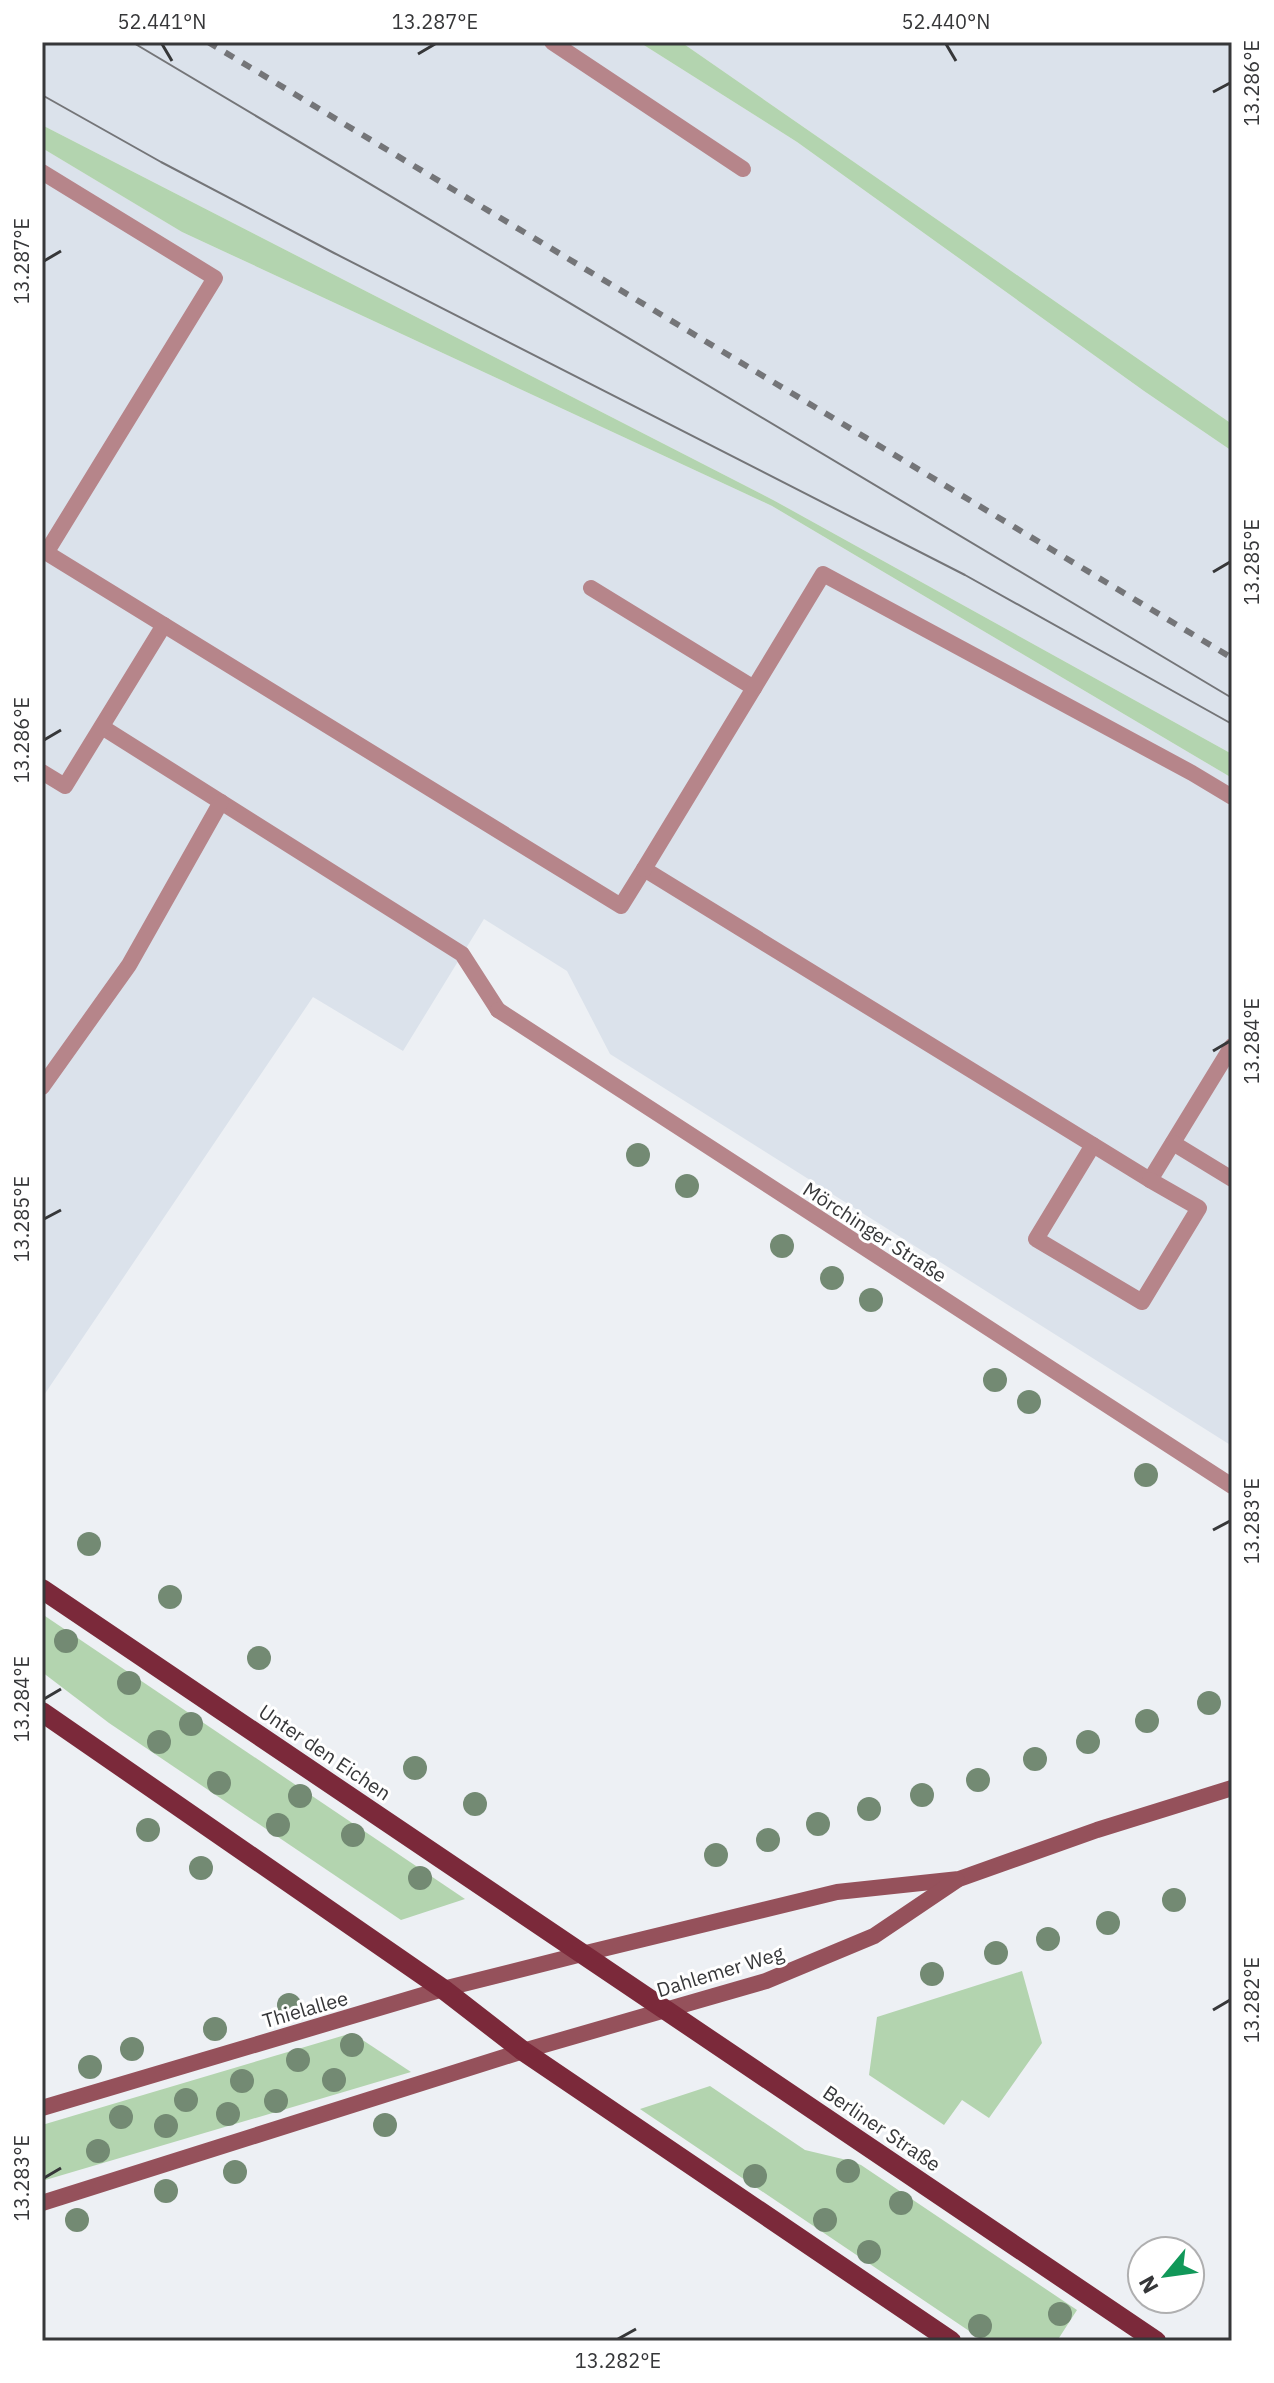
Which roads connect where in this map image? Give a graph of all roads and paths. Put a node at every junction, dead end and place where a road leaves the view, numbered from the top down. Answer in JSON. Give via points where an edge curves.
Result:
{"nodes":[{"id":1,"x":552,"y":42,"type":"edge"},
{"id":2,"x":743,"y":169,"type":"dead end"},
{"id":3,"x":42,"y":172,"type":"edge"},
{"id":4,"x":44,"y":552,"type":"edge"},
{"id":5,"x":591,"y":588,"type":"dead end"},
{"id":6,"x":164,"y":625,"type":"junction"},
{"id":7,"x":754,"y":688,"type":"junction"},
{"id":8,"x":102,"y":727,"type":"junction"},
{"id":9,"x":42,"y":772,"type":"edge"},
{"id":10,"x":1232,"y":797,"type":"edge"},
{"id":11,"x":221,"y":802,"type":"junction"},
{"id":12,"x":644,"y":869,"type":"junction"},
{"id":13,"x":1232,"y":1046,"type":"edge"},
{"id":14,"x":42,"y":1087,"type":"edge"},
{"id":15,"x":1173,"y":1143,"type":"junction"},
{"id":16,"x":1093,"y":1145,"type":"junction"},
{"id":17,"x":1232,"y":1179,"type":"edge"},
{"id":18,"x":1150,"y":1180,"type":"junction"},
{"id":19,"x":1232,"y":1486,"type":"edge"},
{"id":20,"x":42,"y":1589,"type":"edge"},
{"id":21,"x":42,"y":1712,"type":"edge"},
{"id":22,"x":1232,"y":1788,"type":"edge"},
{"id":23,"x":959,"y":1879,"type":"junction"},
{"id":24,"x":582,"y":1954,"type":"junction"},
{"id":25,"x":443,"y":1989,"type":"junction"},
{"id":26,"x":663,"y":2009,"type":"junction"},
{"id":27,"x":523,"y":2051,"type":"junction"},
{"id":28,"x":42,"y":2108,"type":"edge"},
{"id":29,"x":42,"y":2203,"type":"edge"},
{"id":30,"x":1150,"y":2339,"type":"edge"},
{"id":31,"x":951,"y":2341,"type":"edge"}],
"edges":[{"from":1,"to":2,"type":"street"},
{"from":3,"to":4,"type":"street","via":[[215,278]]},
{"from":4,"to":6,"type":"street"},
{"from":5,"to":7,"type":"street"},
{"from":6,"to":8,"type":"street"},
{"from":6,"to":12,"type":"street","via":[[621,906]]},
{"from":7,"to":10,"type":"street","via":[[823,574]]},
{"from":7,"to":12,"type":"street"},
{"from":8,"to":9,"type":"street","via":[[65,786]]},
{"from":8,"to":11,"type":"street"},
{"from":11,"to":14,"type":"street","via":[[129,965]]},
{"from":11,"to":19,"type":"street","name":"Mörchinger Straße","via":[[462,954],[498,1010]]},
{"from":12,"to":16,"type":"street"},
{"from":13,"to":15,"type":"street"},
{"from":15,"to":17,"type":"street"},
{"from":15,"to":18,"type":"street"},
{"from":16,"to":18,"type":"street"},
{"from":16,"to":18,"type":"street","via":[[1036,1239],[1142,1302],[1199,1208]]},
{"from":20,"to":24,"type":"main road","name":"Unter den Eichen"},
{"from":21,"to":25,"type":"main road"},
{"from":22,"to":23,"type":"main road","name":"Dahlemer Weg"},
{"from":23,"to":24,"type":"main road","name":"Dahlemer Weg","via":[[837,1892]]},
{"from":23,"to":26,"type":"main road","name":"Dahlemer Weg","via":[[874,1936],[766,1981]]},
{"from":24,"to":25,"type":"main road","name":"Thielallee"},
{"from":24,"to":26,"type":"main road","name":"Berliner Straße"},
{"from":25,"to":27,"type":"main road"},
{"from":25,"to":28,"type":"main road","name":"Thielallee"},
{"from":26,"to":27,"type":"main road","name":"Dahlemer Weg"},
{"from":26,"to":30,"type":"main road","name":"Berliner Straße"},
{"from":27,"to":29,"type":"main road"},
{"from":27,"to":31,"type":"main road"}]}
